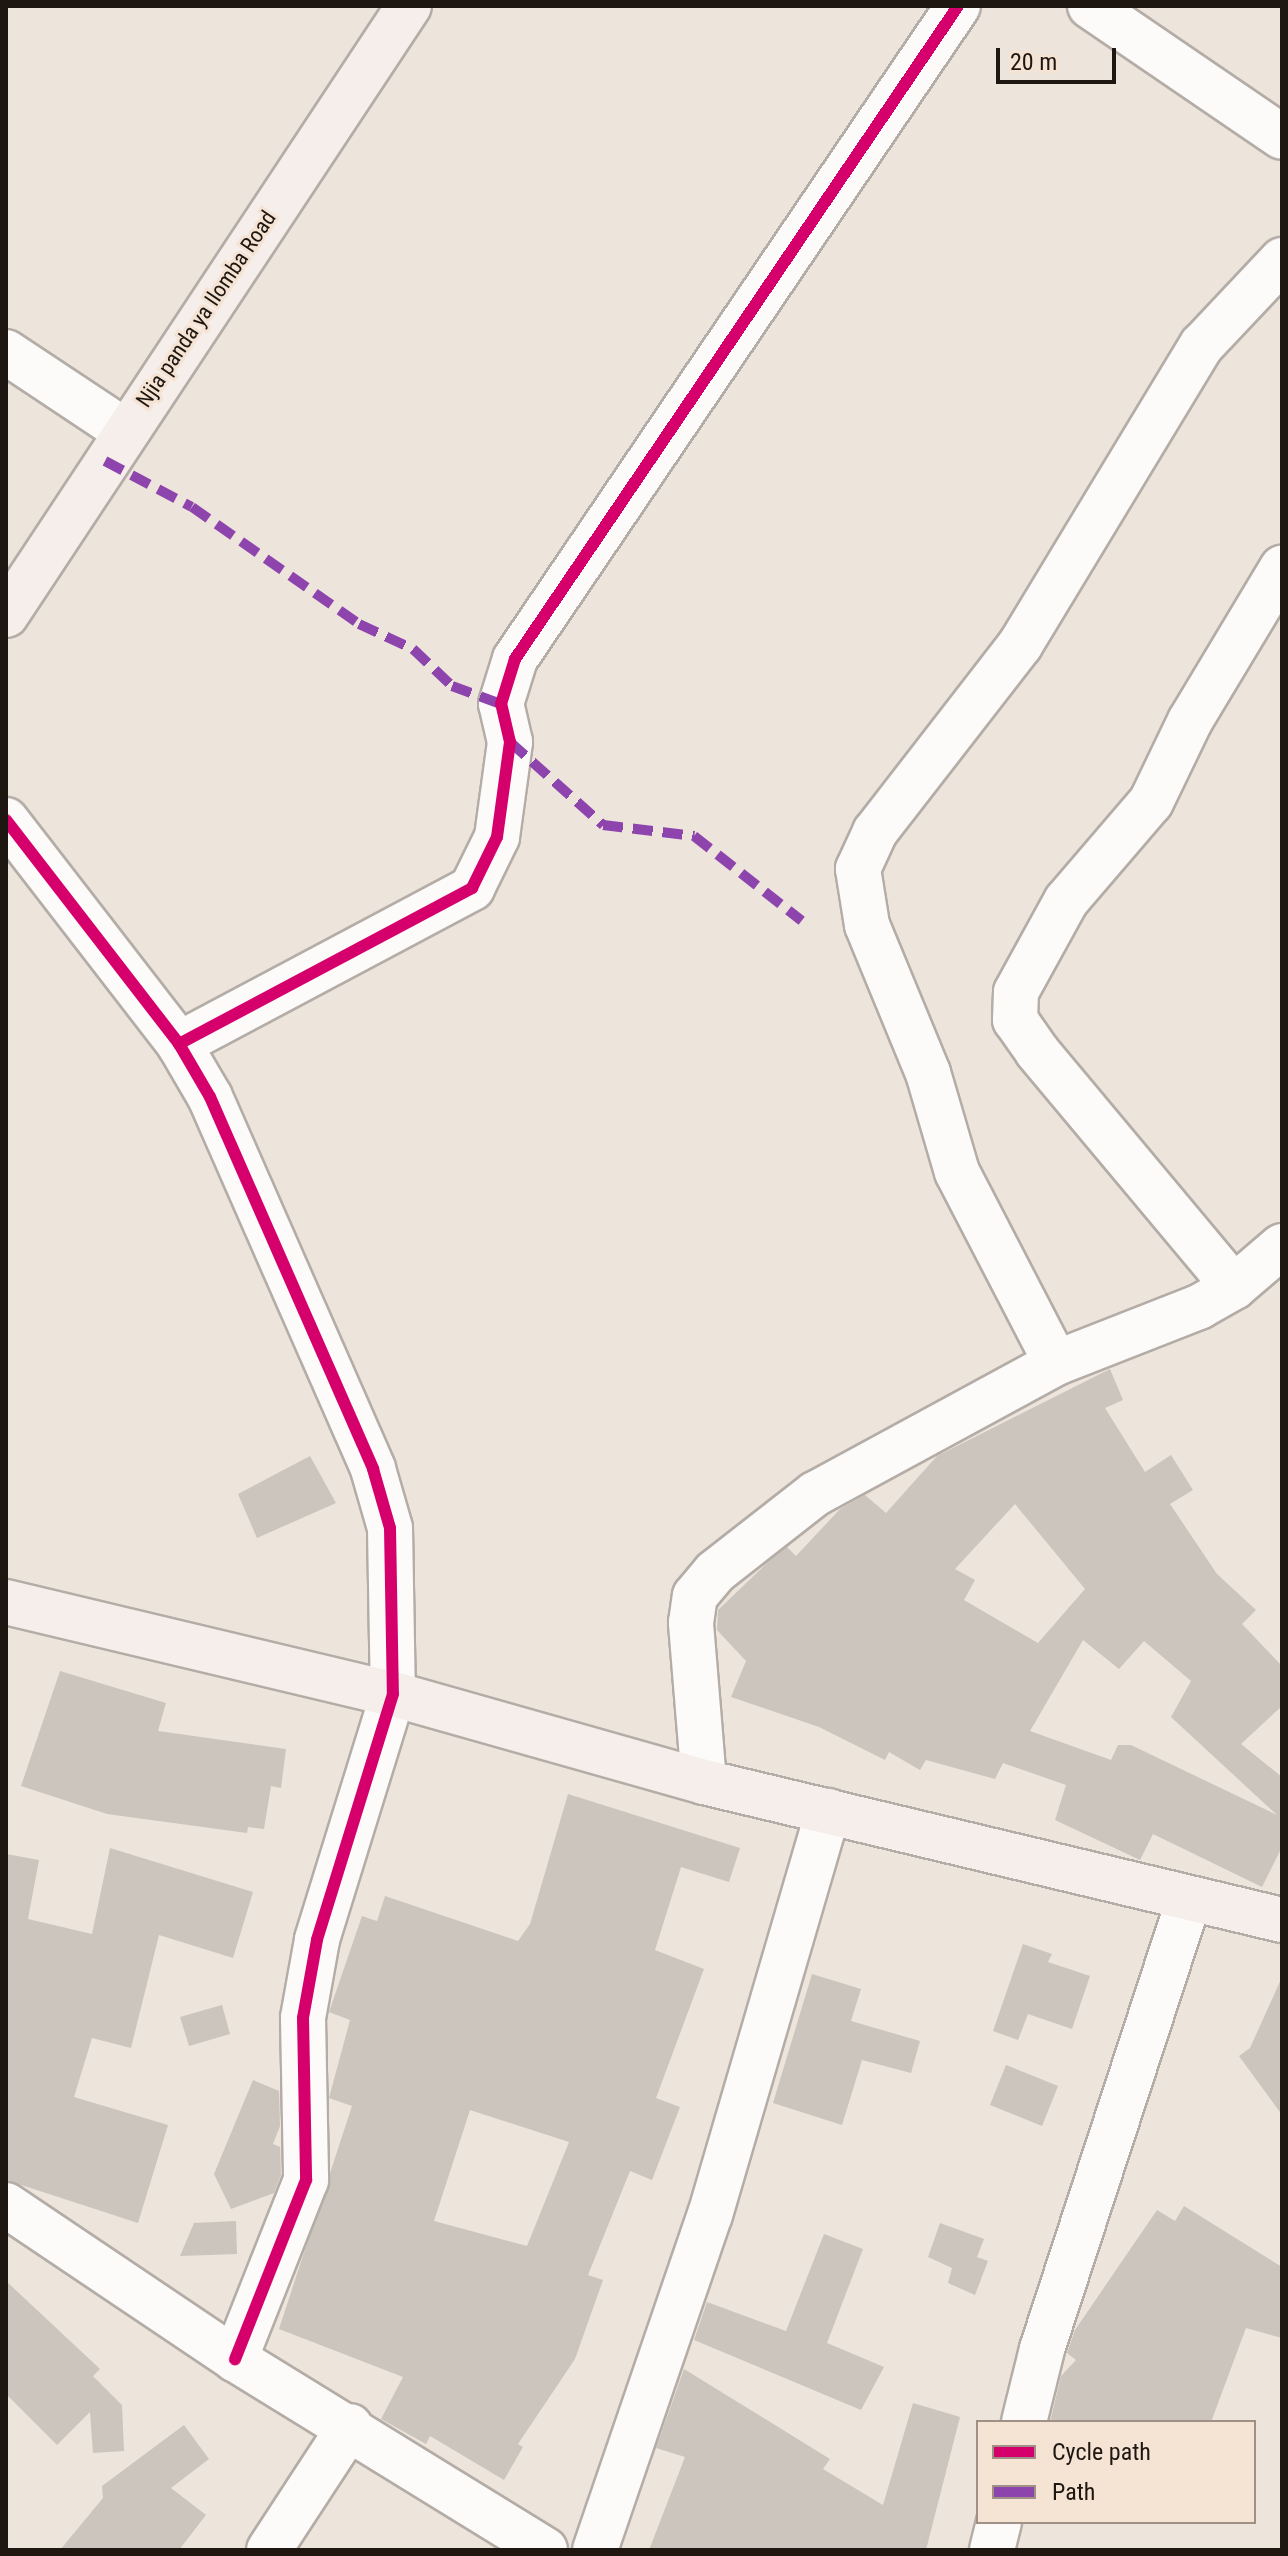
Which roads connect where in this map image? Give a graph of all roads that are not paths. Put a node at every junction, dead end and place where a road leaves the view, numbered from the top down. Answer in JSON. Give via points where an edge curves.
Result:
{"nodes":[{"id":1,"x":409,"y":6,"type":"edge"},
{"id":2,"x":958,"y":6,"type":"edge"},
{"id":3,"x":1090,"y":6,"type":"edge"},
{"id":4,"x":1282,"y":137,"type":"edge"},
{"id":5,"x":1282,"y":260,"type":"edge"},
{"id":6,"x":6,"y":352,"type":"edge"},
{"id":7,"x":125,"y":431,"type":"junction"},
{"id":8,"x":1282,"y":568,"type":"edge"},
{"id":9,"x":6,"y":615,"type":"edge"},
{"id":10,"x":6,"y":820,"type":"edge"},
{"id":11,"x":179,"y":1044,"type":"junction"},
{"id":12,"x":1282,"y":1246,"type":"edge"},
{"id":13,"x":1234,"y":1287,"type":"junction"},
{"id":14,"x":1056,"y":1363,"type":"junction"},
{"id":15,"x":7,"y":1609,"type":"edge"},
{"id":16,"x":393,"y":1694,"type":"junction"},
{"id":17,"x":704,"y":1782,"type":"junction"},
{"id":18,"x":828,"y":1811,"type":"junction"},
{"id":19,"x":1189,"y":1899,"type":"junction"},
{"id":20,"x":1282,"y":1920,"type":"edge"},
{"id":21,"x":6,"y":2205,"type":"edge"},
{"id":22,"x":235,"y":2359,"type":"junction"},
{"id":23,"x":1025,"y":2420,"type":"edge"},
{"id":24,"x":350,"y":2426,"type":"junction"},
{"id":25,"x":998,"y":2524,"type":"edge"},
{"id":26,"x":269,"y":2550,"type":"edge"},
{"id":27,"x":545,"y":2550,"type":"edge"},
{"id":28,"x":595,"y":2550,"type":"edge"},
{"id":29,"x":992,"y":2550,"type":"edge"}],
"edges":[{"from":1,"to":7,"type":"main road","name":"Njia panda ya Ilomba Road"},
{"from":2,"to":11,"type":"street","via":[[515,659],[501,704],[510,742],[497,837],[472,888]]},
{"from":3,"to":4,"type":"street"},
{"from":5,"to":14,"type":"street","via":[[1202,345],[1020,645],[875,832],[858,869],[867,925],[928,1073],[957,1172]]},
{"from":6,"to":7,"type":"street"},
{"from":7,"to":9,"type":"main road","name":"Njia panda ya Ilomba Road"},
{"from":8,"to":13,"type":"street","via":[[1190,721],[1151,802],[1066,901],[1016,992],[1015,1020],[1037,1051]]},
{"from":10,"to":11,"type":"street"},
{"from":11,"to":16,"type":"street","via":[[272,1233],[384,1498]]},
{"from":12,"to":13,"type":"street"},
{"from":13,"to":14,"type":"street"},
{"from":14,"to":17,"type":"street","via":[[815,1494],[703,1583],[691,1623]]},
{"from":15,"to":16,"type":"main road"},
{"from":16,"to":17,"type":"main road"},
{"from":16,"to":22,"type":"street","via":[[317,1940],[303,2018],[306,2180]]},
{"from":17,"to":18,"type":"main road"},
{"from":18,"to":19,"type":"main road"},
{"from":18,"to":28,"type":"street","via":[[710,2215]]},
{"from":19,"to":20,"type":"main road"},
{"from":19,"to":23,"type":"street"},
{"from":21,"to":22,"type":"street"},
{"from":22,"to":24,"type":"street"},
{"from":24,"to":26,"type":"street"},
{"from":24,"to":27,"type":"street"},
{"from":25,"to":29,"type":"street"}]}
